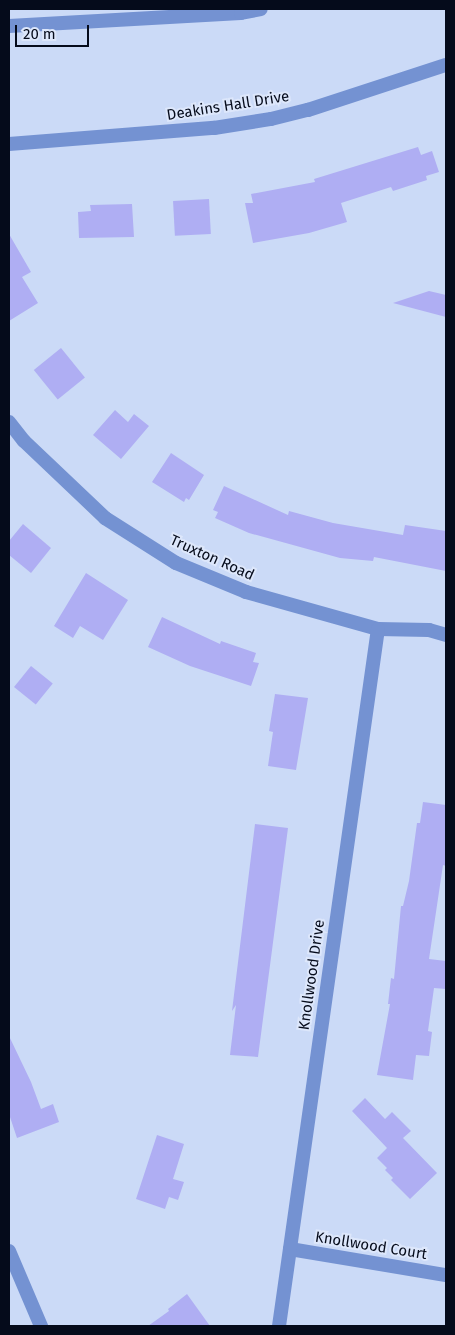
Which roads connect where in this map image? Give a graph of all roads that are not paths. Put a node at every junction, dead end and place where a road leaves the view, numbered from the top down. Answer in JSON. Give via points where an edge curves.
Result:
{"nodes":[{"id":1,"x":261,"y":9,"type":"edge"},
{"id":2,"x":9,"y":26,"type":"edge"},
{"id":3,"x":446,"y":65,"type":"edge"},
{"id":4,"x":9,"y":144,"type":"edge"},
{"id":5,"x":9,"y":422,"type":"edge"},
{"id":6,"x":378,"y":628,"type":"junction"},
{"id":7,"x":446,"y":635,"type":"edge"},
{"id":8,"x":290,"y":1249,"type":"junction"},
{"id":9,"x":9,"y":1251,"type":"edge"},
{"id":10,"x":446,"y":1275,"type":"edge"},
{"id":11,"x":41,"y":1326,"type":"edge"},
{"id":12,"x":279,"y":1326,"type":"edge"}],
"edges":[{"from":1,"to":2,"type":"street","via":[[240,13]]},
{"from":3,"to":4,"type":"street","name":"Deakins Hall Drive","via":[[271,119],[214,128]]},
{"from":5,"to":6,"type":"street","name":"Truxton Road","via":[[105,518],[176,563],[246,592]]},
{"from":6,"to":7,"type":"street","name":"Truxton Road","via":[[429,630]]},
{"from":6,"to":8,"type":"street","name":"Knollwood Drive"},
{"from":8,"to":10,"type":"street","name":"Knollwood Court"},
{"from":8,"to":12,"type":"street","name":"Knollwood Drive"},
{"from":9,"to":11,"type":"street"}]}
